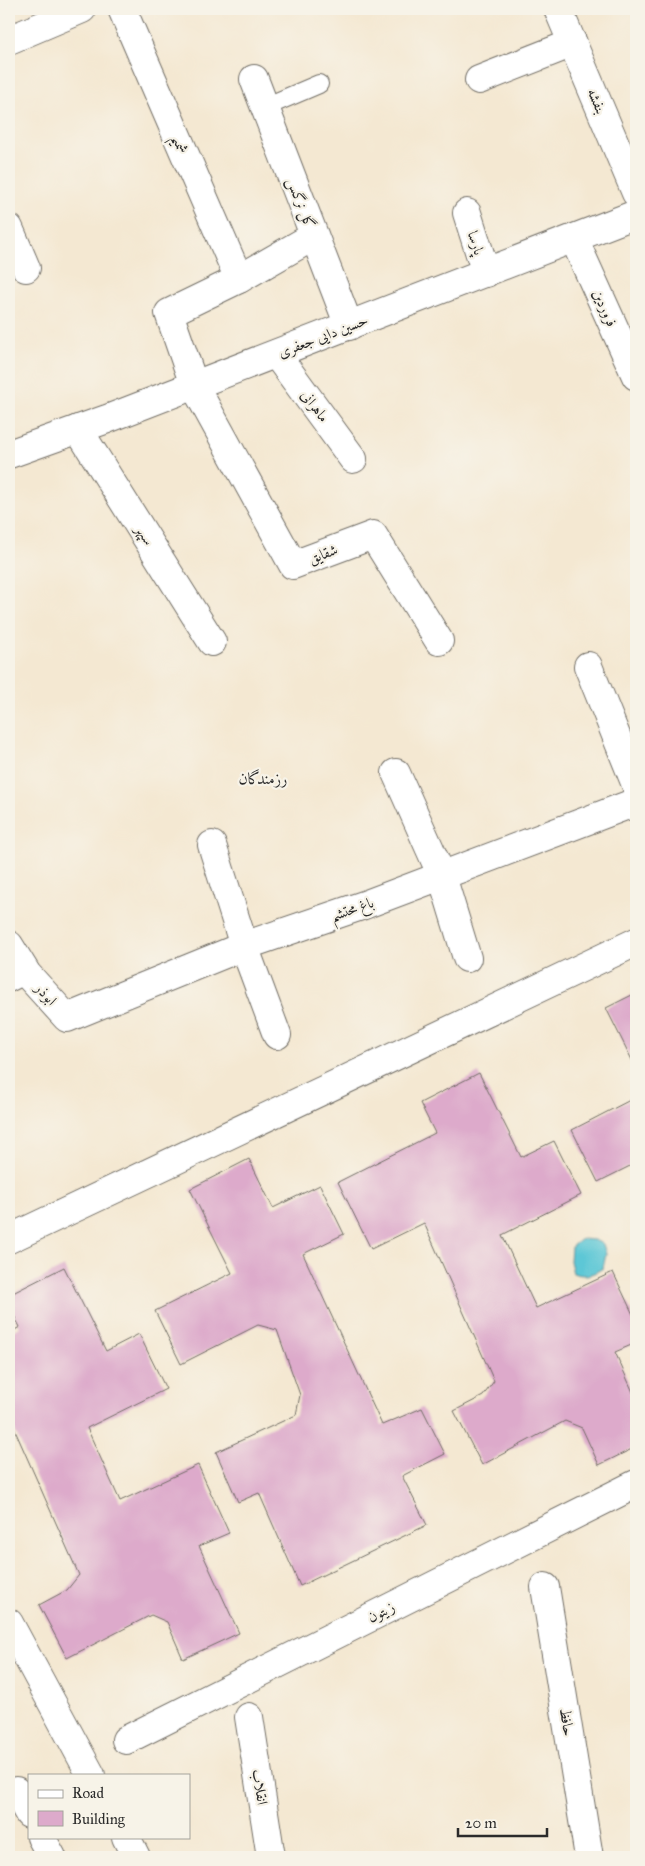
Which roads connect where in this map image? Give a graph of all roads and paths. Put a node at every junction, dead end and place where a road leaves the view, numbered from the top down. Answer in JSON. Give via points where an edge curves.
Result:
{"nodes":[{"id":1,"x":82,"y":9,"type":"edge"},
{"id":2,"x":122,"y":9,"type":"edge"},
{"id":3,"x":558,"y":9,"type":"edge"},
{"id":4,"x":9,"y":40,"type":"edge"},
{"id":5,"x":572,"y":43,"type":"junction"},
{"id":6,"x":254,"y":80,"type":"dead end"},
{"id":7,"x":479,"y":80,"type":"dead end"},
{"id":8,"x":319,"y":84,"type":"dead end"},
{"id":9,"x":265,"y":107,"type":"junction"},
{"id":10,"x":636,"y":193,"type":"edge"},
{"id":11,"x":466,"y":213,"type":"dead end"},
{"id":12,"x":636,"y":214,"type":"edge"},
{"id":13,"x":9,"y":228,"type":"edge"},
{"id":14,"x":314,"y":236,"type":"junction"},
{"id":15,"x":574,"y":239,"type":"junction"},
{"id":16,"x":26,"y":268,"type":"dead end"},
{"id":17,"x":486,"y":273,"type":"junction"},
{"id":18,"x":239,"y":279,"type":"junction"},
{"id":19,"x":349,"y":326,"type":"junction"},
{"id":20,"x":276,"y":354,"type":"junction"},
{"id":21,"x":636,"y":376,"type":"edge"},
{"id":22,"x":194,"y":385,"type":"junction"},
{"id":23,"x":78,"y":429,"type":"junction"},
{"id":24,"x":9,"y":454,"type":"edge"},
{"id":25,"x":353,"y":459,"type":"dead end"},
{"id":26,"x":439,"y":640,"type":"dead end"},
{"id":27,"x":212,"y":642,"type":"dead end"},
{"id":28,"x":588,"y":666,"type":"dead end"},
{"id":29,"x":396,"y":773,"type":"dead end"},
{"id":30,"x":636,"y":785,"type":"edge"},
{"id":31,"x":636,"y":802,"type":"edge"},
{"id":32,"x":212,"y":845,"type":"dead end"},
{"id":33,"x":442,"y":876,"type":"junction"},
{"id":34,"x":636,"y":942,"type":"edge"},
{"id":35,"x":9,"y":945,"type":"edge"},
{"id":36,"x":244,"y":946,"type":"junction"},
{"id":37,"x":467,"y":958,"type":"dead end"},
{"id":38,"x":18,"y":979,"type":"edge"},
{"id":39,"x":67,"y":1018,"type":"joint"},
{"id":40,"x":277,"y":1035,"type":"dead end"},
{"id":41,"x":9,"y":1239,"type":"edge"},
{"id":42,"x":636,"y":1484,"type":"edge"},
{"id":43,"x":545,"y":1587,"type":"dead end"},
{"id":44,"x":9,"y":1623,"type":"edge"},
{"id":45,"x":249,"y":1717,"type":"dead end"},
{"id":46,"x":126,"y":1740,"type":"dead end"},
{"id":47,"x":91,"y":1774,"type":"edge"},
{"id":48,"x":42,"y":1838,"type":"edge"},
{"id":49,"x":126,"y":1838,"type":"edge"},
{"id":50,"x":52,"y":1857,"type":"edge"},
{"id":51,"x":136,"y":1857,"type":"edge"},
{"id":52,"x":271,"y":1857,"type":"edge"},
{"id":53,"x":589,"y":1857,"type":"edge"}],
"edges":[{"from":1,"to":4,"type":"street"},
{"from":2,"to":18,"type":"street","name":"شمیم"},
{"from":3,"to":5,"type":"street","name":"بنفشه"},
{"from":5,"to":7,"type":"street"},
{"from":5,"to":10,"type":"street","name":"بنفشه"},
{"from":6,"to":9,"type":"street","name":"گل نرگس"},
{"from":8,"to":9,"type":"lane"},
{"from":9,"to":14,"type":"street","name":"گل نرگس"},
{"from":11,"to":17,"type":"street","name":"پارسا"},
{"from":12,"to":15,"type":"street","name":"حسین دایی جعفری"},
{"from":13,"to":16,"type":"street"},
{"from":14,"to":18,"type":"street"},
{"from":14,"to":19,"type":"street","name":"گل نرگس"},
{"from":15,"to":17,"type":"street","name":"حسین دایی جعفری"},
{"from":15,"to":21,"type":"street","name":"فروردین"},
{"from":17,"to":19,"type":"street","name":"حسین دایی جعفری"},
{"from":18,"to":22,"type":"street","via":[[169,313]]},
{"from":19,"to":20,"type":"street","name":"حسین دایی جعفری"},
{"from":20,"to":22,"type":"street","name":"حسین دایی جعفری"},
{"from":20,"to":25,"type":"street","name":"ماهرانی"},
{"from":22,"to":23,"type":"street","name":"حسین دایی جعفری"},
{"from":22,"to":26,"type":"street","name":"شقایق","via":[[293,565],[373,535]]},
{"from":23,"to":24,"type":"street","name":"حسین دایی جعفری"},
{"from":23,"to":27,"type":"street","name":"سپهر"},
{"from":28,"to":30,"type":"street"},
{"from":29,"to":33,"type":"street"},
{"from":31,"to":33,"type":"street","name":"باغ محتشم"},
{"from":32,"to":36,"type":"street"},
{"from":33,"to":36,"type":"street","name":"باغ محتشم"},
{"from":33,"to":37,"type":"street"},
{"from":34,"to":41,"type":"street"},
{"from":35,"to":38,"type":"street","name":"ابوذر"},
{"from":36,"to":39,"type":"street","name":"باغ محتشم"},
{"from":36,"to":40,"type":"street"},
{"from":38,"to":39,"type":"street","name":"ابوذر"},
{"from":42,"to":46,"type":"street","name":"زیتون"},
{"from":43,"to":53,"type":"street","name":"حافظ"},
{"from":44,"to":47,"type":"street"},
{"from":45,"to":52,"type":"street","name":"انقلاب"},
{"from":48,"to":50,"type":"street"},
{"from":49,"to":51,"type":"street"}]}
